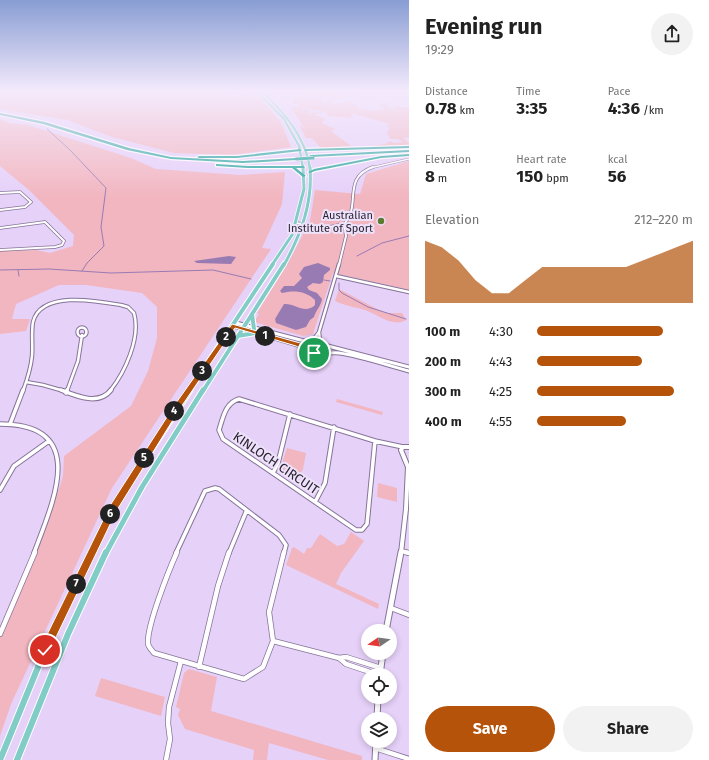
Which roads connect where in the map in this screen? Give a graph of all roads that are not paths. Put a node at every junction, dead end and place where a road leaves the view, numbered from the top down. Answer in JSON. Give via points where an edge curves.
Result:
{"nodes":[{"id":1,"x":61,"y":126,"type":"edge"},
{"id":2,"x":288,"y":126,"type":"edge"},
{"id":3,"x":295,"y":126,"type":"edge"},
{"id":4,"x":79,"y":131,"type":"junction"},
{"id":5,"x":304,"y":144,"type":"junction"},
{"id":6,"x":409,"y":147,"type":"edge"},
{"id":7,"x":299,"y":148,"type":"junction"},
{"id":8,"x":306,"y":150,"type":"junction"},
{"id":9,"x":315,"y":150,"type":"junction"},
{"id":10,"x":157,"y":153,"type":"junction"},
{"id":11,"x":409,"y":153,"type":"edge"},
{"id":12,"x":171,"y":158,"type":"junction"},
{"id":13,"x":296,"y":158,"type":"junction"},
{"id":14,"x":409,"y":159,"type":"edge"},
{"id":15,"x":292,"y":167,"type":"junction"},
{"id":16,"x":303,"y":167,"type":"junction"},
{"id":17,"x":335,"y":167,"type":"junction"},
{"id":18,"x":310,"y":168,"type":"junction"},
{"id":19,"x":310,"y":172,"type":"junction"},
{"id":20,"x":304,"y":176,"type":"junction"},
{"id":21,"x":0,"y":193,"type":"edge"},
{"id":22,"x":0,"y":210,"type":"edge"},
{"id":23,"x":296,"y":223,"type":"junction"},
{"id":24,"x":304,"y":224,"type":"junction"},
{"id":25,"x":344,"y":224,"type":"junction"},
{"id":26,"x":336,"y":227,"type":"junction"},
{"id":27,"x":0,"y":228,"type":"edge"},
{"id":28,"x":345,"y":232,"type":"junction"},
{"id":29,"x":0,"y":250,"type":"edge"},
{"id":30,"x":336,"y":276,"type":"junction"},
{"id":31,"x":409,"y":292,"type":"edge"},
{"id":32,"x":252,"y":314,"type":"junction"},
{"id":33,"x":235,"y":324,"type":"junction"},
{"id":34,"x":243,"y":327,"type":"junction"},
{"id":35,"x":255,"y":331,"type":"junction"},
{"id":36,"x":319,"y":332,"type":"junction"},
{"id":37,"x":82,"y":335,"type":"dead end"},
{"id":38,"x":238,"y":336,"type":"junction"},
{"id":39,"x":313,"y":340,"type":"junction"},
{"id":40,"x":320,"y":341,"type":"junction"},
{"id":41,"x":308,"y":342,"type":"junction"},
{"id":42,"x":324,"y":344,"type":"junction"},
{"id":43,"x":308,"y":350,"type":"junction"},
{"id":44,"x":319,"y":353,"type":"junction"},
{"id":45,"x":409,"y":367,"type":"edge"},
{"id":46,"x":409,"y":371,"type":"edge"},
{"id":47,"x":26,"y":382,"type":"junction"},
{"id":48,"x":66,"y":392,"type":"junction"},
{"id":49,"x":290,"y":414,"type":"junction"},
{"id":50,"x":0,"y":424,"type":"edge"},
{"id":51,"x":10,"y":424,"type":"junction"},
{"id":52,"x":334,"y":427,"type":"junction"},
{"id":53,"x":375,"y":440,"type":"junction"},
{"id":54,"x":49,"y":441,"type":"junction"},
{"id":55,"x":407,"y":446,"type":"edge"},
{"id":56,"x":394,"y":447,"type":"junction"},
{"id":57,"x":405,"y":456,"type":"edge"},
{"id":58,"x":408,"y":465,"type":"edge"},
{"id":59,"x":273,"y":473,"type":"junction"},
{"id":60,"x":0,"y":490,"type":"edge"},
{"id":61,"x":408,"y":501,"type":"edge"},
{"id":62,"x":315,"y":502,"type":"junction"},
{"id":63,"x":246,"y":512,"type":"junction"},
{"id":64,"x":403,"y":551,"type":"junction"},
{"id":65,"x":409,"y":553,"type":"edge"},
{"id":66,"x":391,"y":608,"type":"junction"},
{"id":67,"x":409,"y":615,"type":"edge"},
{"id":68,"x":388,"y":624,"type":"edge"},
{"id":69,"x":0,"y":634,"type":"edge"},
{"id":70,"x":273,"y":641,"type":"junction"},
{"id":71,"x":339,"y":658,"type":"junction"},
{"id":72,"x":382,"y":660,"type":"edge"},
{"id":73,"x":181,"y":661,"type":"junction"},
{"id":74,"x":199,"y":666,"type":"junction"},
{"id":75,"x":381,"y":668,"type":"joint"},
{"id":76,"x":361,"y":669,"type":"edge"},
{"id":77,"x":375,"y":748,"type":"joint"},
{"id":78,"x":409,"y":759,"type":"edge"},
{"id":79,"x":0,"y":760,"type":"edge"},
{"id":80,"x":16,"y":760,"type":"edge"},
{"id":81,"x":166,"y":760,"type":"edge"},
{"id":82,"x":375,"y":760,"type":"edge"}],
"edges":[{"from":1,"to":4,"type":"highway"},
{"from":2,"to":7,"type":"main road"},
{"from":3,"to":5,"type":"main road"},
{"from":4,"to":10,"type":"highway"},
{"from":4,"to":12,"type":"highway","via":[[132,150]]},
{"from":5,"to":8,"type":"main road"},
{"from":5,"to":9,"type":"highway"},
{"from":6,"to":9,"type":"highway"},
{"from":7,"to":8,"type":"main road"},
{"from":7,"to":10,"type":"highway","via":[[216,157]]},
{"from":7,"to":16,"type":"main road"},
{"from":8,"to":9,"type":"highway"},
{"from":8,"to":18,"type":"main road"},
{"from":10,"to":13,"type":"highway","via":[[217,159]]},
{"from":11,"to":13,"type":"highway","bridge":true},
{"from":11,"to":17,"type":"highway"},
{"from":12,"to":13,"type":"highway","via":[[243,162]]},
{"from":12,"to":15,"type":"highway","via":[[237,167]]},
{"from":14,"to":25,"type":"street","via":[[361,172],[356,178],[349,219]]},
{"from":15,"to":16,"type":"highway"},
{"from":15,"to":20,"type":"highway"},
{"from":16,"to":18,"type":"main road"},
{"from":16,"to":20,"type":"main road"},
{"from":17,"to":18,"type":"highway"},
{"from":17,"to":19,"type":"highway"},
{"from":18,"to":19,"type":"main road"},
{"from":19,"to":24,"type":"main road","via":[[311,194]]},
{"from":20,"to":23,"type":"main road"},
{"from":21,"to":22,"type":"street","via":[[20,192],[30,202],[25,207]]},
{"from":23,"to":24,"type":"street"},
{"from":23,"to":33,"type":"main road","via":[[278,259]]},
{"from":24,"to":26,"type":"street","via":[[325,228]]},
{"from":24,"to":32,"type":"main road","via":[[286,261]]},
{"from":25,"to":26,"type":"street"},
{"from":25,"to":28,"type":"street"},
{"from":26,"to":28,"type":"street"},
{"from":27,"to":29,"type":"street","via":[[45,222],[64,242],[55,247]]},
{"from":28,"to":30,"type":"street"},
{"from":30,"to":31,"type":"street"},
{"from":30,"to":36,"type":"street"},
{"from":32,"to":34,"type":"main road"},
{"from":32,"to":35,"type":"main road"},
{"from":33,"to":34,"type":"street"},
{"from":33,"to":79,"type":"main road","via":[[179,405],[114,507],[45,650]]},
{"from":34,"to":35,"type":"street"},
{"from":34,"to":38,"type":"main road"},
{"from":35,"to":38,"type":"main road"},
{"from":35,"to":41,"type":"street"},
{"from":35,"to":43,"type":"street"},
{"from":36,"to":39,"type":"street"},
{"from":36,"to":40,"type":"street"},
{"from":37,"to":48,"type":"street","via":[[78,361]]},
{"from":38,"to":80,"type":"main road","via":[[126,512],[64,643]]},
{"from":39,"to":40,"type":"street"},
{"from":39,"to":41,"type":"street"},
{"from":40,"to":42,"type":"street"},
{"from":41,"to":43,"type":"street"},
{"from":42,"to":44,"type":"street","via":[[324,350]]},
{"from":42,"to":45,"type":"street"},
{"from":43,"to":44,"type":"street"},
{"from":44,"to":46,"type":"street","via":[[339,353]]},
{"from":47,"to":48,"type":"street"},
{"from":47,"to":48,"type":"street","via":[[33,352],[34,321],[44,308],[59,301],[72,300],[126,306],[135,318],[132,346],[114,389],[93,399]]},
{"from":47,"to":51,"type":"street"},
{"from":49,"to":52,"type":"street","name":"KINLOCH CIRCUIT"},
{"from":49,"to":59,"type":"street","via":[[278,463]]},
{"from":49,"to":59,"type":"street","name":"KINLOCH CIRCUIT","via":[[239,399],[232,400],[219,430],[223,439]]},
{"from":50,"to":51,"type":"street"},
{"from":51,"to":54,"type":"street","via":[[34,430]]},
{"from":52,"to":53,"type":"street","name":"KINLOCH CIRCUIT"},
{"from":52,"to":62,"type":"street","via":[[325,483]]},
{"from":53,"to":56,"type":"street","name":"KINLOCH CIRCUIT"},
{"from":53,"to":62,"type":"street","name":"KINLOCH CIRCUIT","via":[[366,528],[356,530]]},
{"from":54,"to":60,"type":"street","via":[[13,466]]},
{"from":54,"to":69,"type":"street","via":[[59,462],[58,482],[36,550]]},
{"from":55,"to":56,"type":"street","name":"KINLOCH CIRCUIT"},
{"from":55,"to":57,"type":"street"},
{"from":56,"to":57,"type":"street","name":"KINLOCH CIRCUIT"},
{"from":57,"to":58,"type":"street"},
{"from":58,"to":61,"type":"street"},
{"from":59,"to":62,"type":"street","name":"KINLOCH CIRCUIT"},
{"from":61,"to":64,"type":"street"},
{"from":63,"to":70,"type":"street","via":[[279,535],[286,545],[270,612]]},
{"from":63,"to":73,"type":"street","via":[[219,489],[208,489],[201,498],[175,552],[162,587],[148,645],[154,653]]},
{"from":63,"to":74,"type":"street","via":[[218,586]]},
{"from":64,"to":65,"type":"street"},
{"from":64,"to":66,"type":"street"},
{"from":66,"to":67,"type":"street"},
{"from":66,"to":68,"type":"street"},
{"from":70,"to":71,"type":"street"},
{"from":70,"to":74,"type":"street","via":[[263,667],[244,679]]},
{"from":71,"to":75,"type":"street","via":[[346,657]]},
{"from":71,"to":76,"type":"street","via":[[346,664]]},
{"from":72,"to":75,"type":"street"},
{"from":73,"to":74,"type":"street"},
{"from":73,"to":81,"type":"street","via":[[169,707],[170,740]]},
{"from":77,"to":78,"type":"street"},
{"from":77,"to":82,"type":"street"}]}
